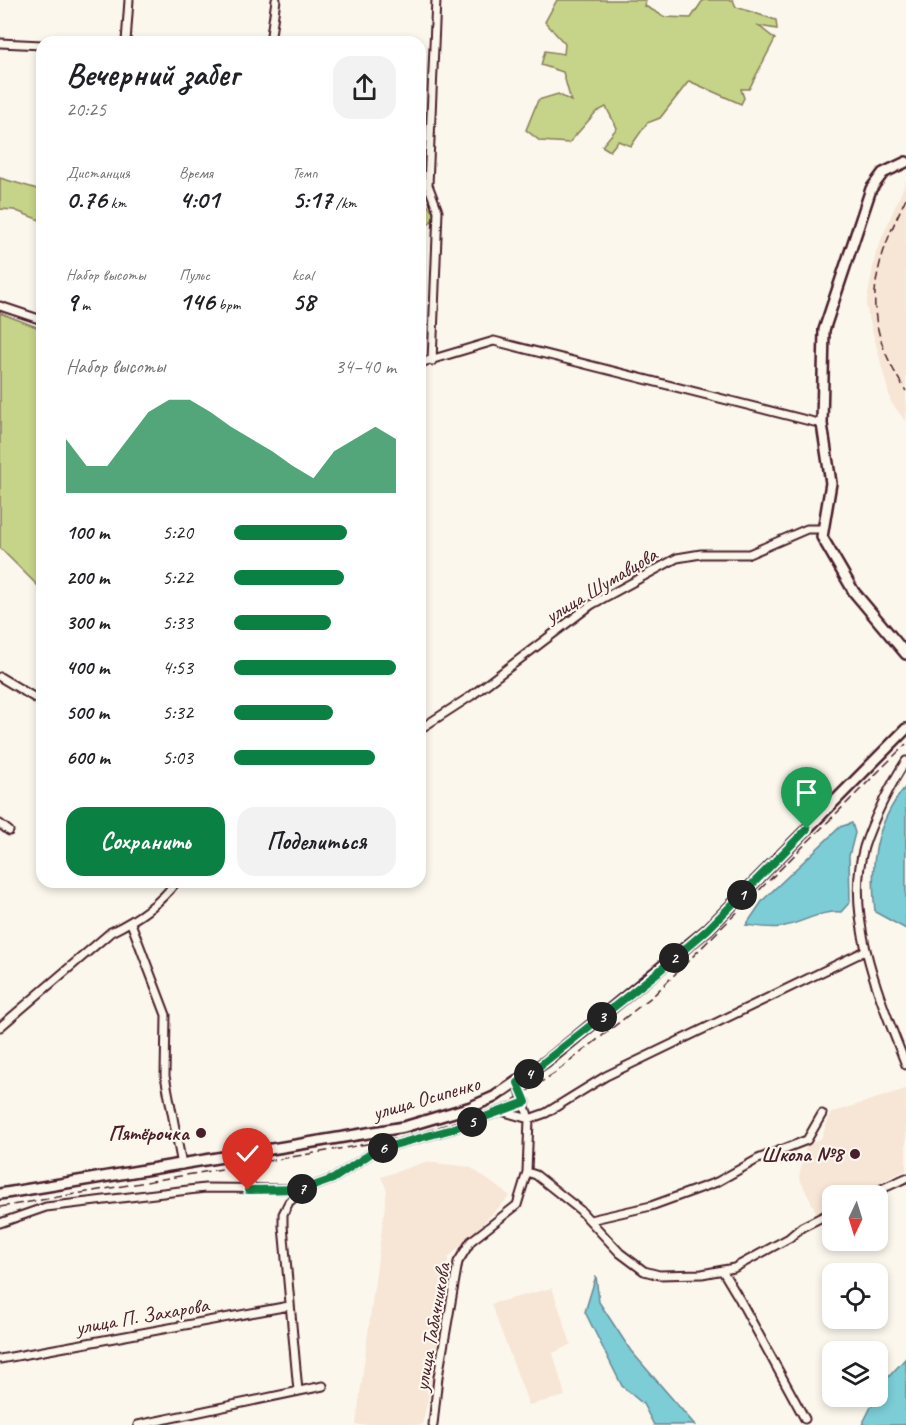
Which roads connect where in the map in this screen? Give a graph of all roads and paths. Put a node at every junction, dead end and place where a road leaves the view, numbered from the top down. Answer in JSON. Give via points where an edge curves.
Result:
{"nodes":[{"id":1,"x":129,"y":0,"type":"edge"},
{"id":2,"x":276,"y":0,"type":"edge"},
{"id":3,"x":436,"y":0,"type":"edge"},
{"id":4,"x":126,"y":36,"type":"edge"},
{"id":5,"x":271,"y":36,"type":"edge"},
{"id":6,"x":0,"y":43,"type":"edge"},
{"id":7,"x":36,"y":45,"type":"edge"},
{"id":8,"x":906,"y":162,"type":"edge"},
{"id":9,"x":0,"y":306,"type":"edge"},
{"id":10,"x":36,"y":318,"type":"edge"},
{"id":11,"x":432,"y":361,"type":"junction"},
{"id":12,"x":426,"y":362,"type":"edge"},
{"id":13,"x":822,"y":424,"type":"junction"},
{"id":14,"x":822,"y":529,"type":"junction"},
{"id":15,"x":906,"y":654,"type":"edge"},
{"id":16,"x":0,"y":676,"type":"edge"},
{"id":17,"x":36,"y":698,"type":"edge"},
{"id":18,"x":426,"y":725,"type":"edge"},
{"id":19,"x":906,"y":729,"type":"edge"},
{"id":20,"x":906,"y":761,"type":"edge"},
{"id":21,"x":0,"y":824,"type":"edge"},
{"id":22,"x":9,"y":831,"type":"dead end"},
{"id":23,"x":172,"y":888,"type":"edge"},
{"id":24,"x":131,"y":923,"type":"junction"},
{"id":25,"x":865,"y":951,"type":"junction"},
{"id":26,"x":0,"y":1027,"type":"edge"},
{"id":27,"x":906,"y":1065,"type":"edge"},
{"id":28,"x":518,"y":1083,"type":"junction"},
{"id":29,"x":526,"y":1102,"type":"junction"},
{"id":30,"x":501,"y":1111,"type":"junction"},
{"id":31,"x":822,"y":1114,"type":"dead end"},
{"id":32,"x":530,"y":1119,"type":"junction"},
{"id":33,"x":182,"y":1165,"type":"junction"},
{"id":34,"x":527,"y":1172,"type":"junction"},
{"id":35,"x":906,"y":1178,"type":"edge"},
{"id":36,"x":888,"y":1186,"type":"edge"},
{"id":37,"x":305,"y":1189,"type":"junction"},
{"id":38,"x":0,"y":1194,"type":"edge"},
{"id":39,"x":822,"y":1217,"type":"edge"},
{"id":40,"x":590,"y":1220,"type":"junction"},
{"id":41,"x":0,"y":1223,"type":"edge"},
{"id":42,"x":722,"y":1270,"type":"junction"},
{"id":43,"x":289,"y":1306,"type":"junction"},
{"id":44,"x":0,"y":1359,"type":"edge"},
{"id":45,"x":323,"y":1386,"type":"dead end"},
{"id":46,"x":298,"y":1391,"type":"junction"},
{"id":47,"x":804,"y":1419,"type":"dead end"},
{"id":48,"x":138,"y":1425,"type":"edge"},
{"id":49,"x":433,"y":1425,"type":"edge"}],
"edges":[{"from":1,"to":4,"type":"street"},
{"from":2,"to":5,"type":"street"},
{"from":3,"to":11,"type":"street","via":[[428,185],[438,211]]},
{"from":6,"to":7,"type":"street"},
{"from":8,"to":13,"type":"street","via":[[883,173],[871,189],[824,330]]},
{"from":9,"to":10,"type":"street"},
{"from":11,"to":12,"type":"street"},
{"from":11,"to":13,"type":"street","via":[[494,340]]},
{"from":13,"to":14,"type":"street","via":[[831,483]]},
{"from":14,"to":15,"type":"street","via":[[825,545],[854,592]]},
{"from":14,"to":18,"type":"street","name":"улица Шумавцова","via":[[807,529],[750,554],[677,558],[591,605]]},
{"from":16,"to":17,"type":"street"},
{"from":19,"to":28,"type":"street","name":"улица Осипенко","via":[[708,929]]},
{"from":20,"to":25,"type":"street","via":[[891,784],[864,848],[859,896]]},
{"from":21,"to":22,"type":"street"},
{"from":23,"to":24,"type":"street"},
{"from":24,"to":26,"type":"street","via":[[111,932]]},
{"from":24,"to":33,"type":"street","via":[[166,1014],[165,1076]]},
{"from":25,"to":27,"type":"street"},
{"from":25,"to":32,"type":"street","via":[[606,1076]]},
{"from":28,"to":29,"type":"street","name":"улица Табачникова"},
{"from":28,"to":33,"type":"street","name":"улица Осипенко","via":[[471,1107],[404,1127]]},
{"from":29,"to":30,"type":"street"},
{"from":29,"to":32,"type":"street","name":"улица Табачникова"},
{"from":30,"to":32,"type":"street","name":"улица Осипенко"},
{"from":30,"to":37,"type":"street","via":[[376,1150],[333,1179]]},
{"from":31,"to":40,"type":"street","via":[[807,1140],[758,1159],[717,1182],[651,1206]]},
{"from":32,"to":34,"type":"street","name":"улица Табачникова"},
{"from":33,"to":38,"type":"street","name":"улица Осипенко"},
{"from":34,"to":40,"type":"street","via":[[536,1175]]},
{"from":34,"to":49,"type":"street","name":"улица Табачникова","via":[[517,1205],[471,1241],[458,1262]]},
{"from":35,"to":36,"type":"street"},
{"from":37,"to":41,"type":"street","via":[[184,1190],[46,1207]]},
{"from":37,"to":43,"type":"street","via":[[289,1202],[283,1214]]},
{"from":39,"to":42,"type":"street","via":[[734,1268]]},
{"from":40,"to":42,"type":"street","via":[[620,1253],[644,1271],[691,1275]]},
{"from":42,"to":47,"type":"street"},
{"from":43,"to":44,"type":"street","name":"улица П. Захарова"},
{"from":43,"to":46,"type":"street"},
{"from":45,"to":46,"type":"street"},
{"from":46,"to":48,"type":"street"}]}
